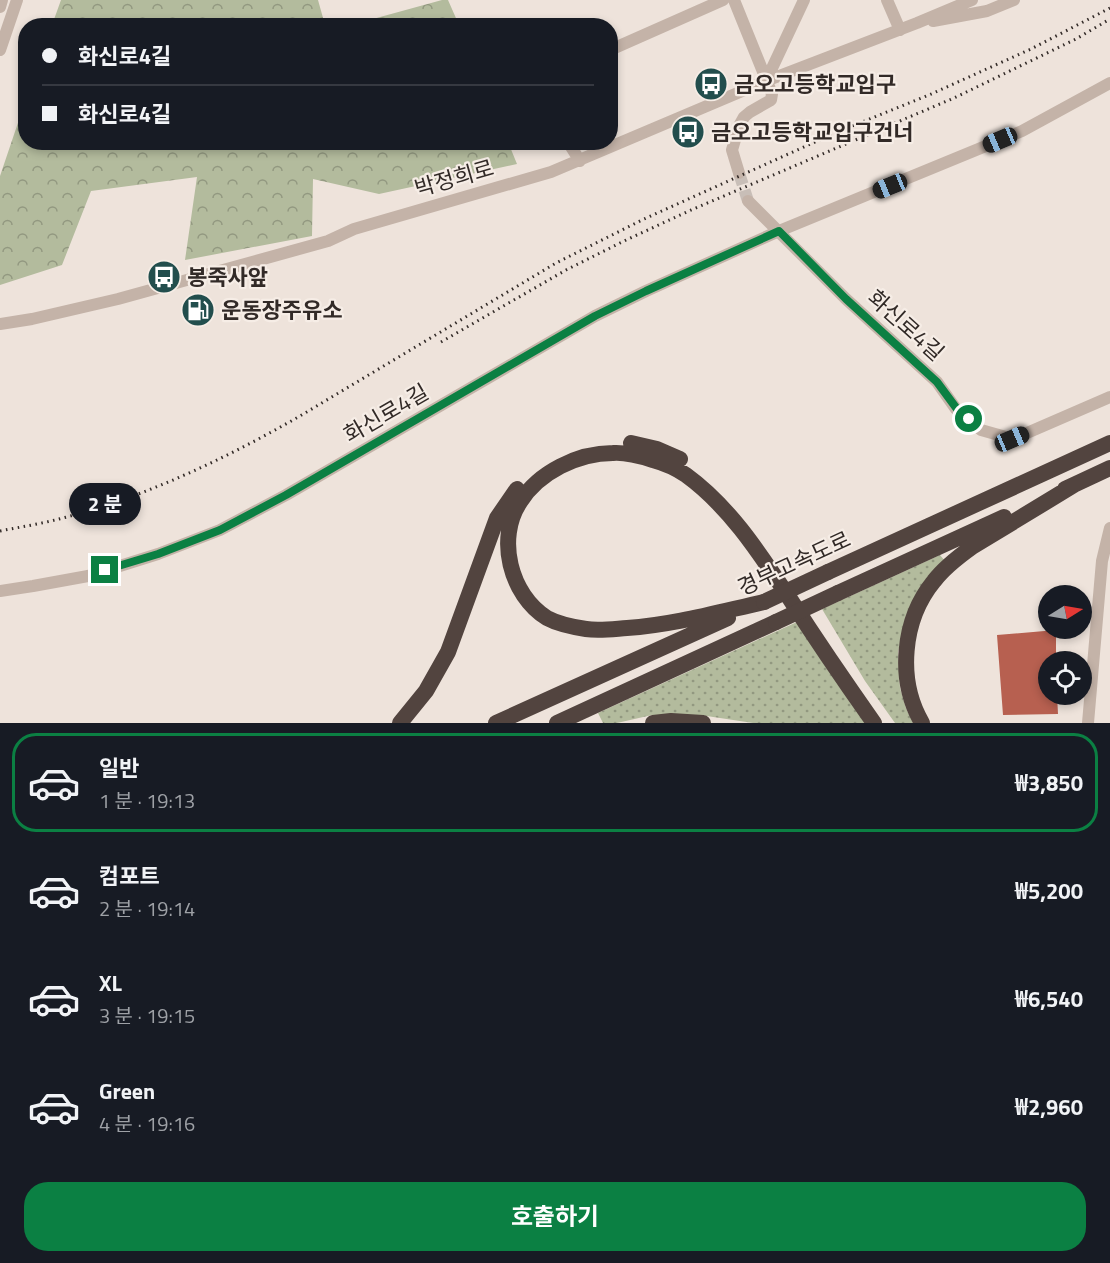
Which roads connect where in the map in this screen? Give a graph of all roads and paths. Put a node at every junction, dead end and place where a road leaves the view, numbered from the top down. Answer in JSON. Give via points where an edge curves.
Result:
{"nodes":[{"id":1,"x":2,"y":0,"type":"edge"},
{"id":2,"x":17,"y":0,"type":"edge"},
{"id":3,"x":723,"y":0,"type":"edge"},
{"id":4,"x":734,"y":0,"type":"edge"},
{"id":5,"x":804,"y":0,"type":"edge"},
{"id":6,"x":887,"y":0,"type":"edge"},
{"id":7,"x":952,"y":0,"type":"edge"},
{"id":8,"x":972,"y":0,"type":"edge"},
{"id":9,"x":1014,"y":0,"type":"edge"},
{"id":10,"x":0,"y":7,"type":"edge"},
{"id":11,"x":917,"y":23,"type":"junction"},
{"id":12,"x":900,"y":30,"type":"junction"},
{"id":13,"x":618,"y":46,"type":"edge"},
{"id":14,"x":0,"y":50,"type":"edge"},
{"id":15,"x":766,"y":81,"type":"junction"},
{"id":16,"x":1110,"y":83,"type":"edge"},
{"id":17,"x":618,"y":145,"type":"edge"},
{"id":18,"x":573,"y":150,"type":"edge"},
{"id":19,"x":606,"y":150,"type":"edge"},
{"id":20,"x":580,"y":161,"type":"junction"},
{"id":21,"x":739,"y":174,"type":"tunnel mouth"},
{"id":22,"x":748,"y":201,"type":"tunnel mouth"},
{"id":23,"x":779,"y":231,"type":"junction"},
{"id":24,"x":0,"y":324,"type":"edge"},
{"id":25,"x":1110,"y":398,"type":"edge"},
{"id":26,"x":1110,"y":443,"type":"edge"},
{"id":27,"x":1103,"y":472,"type":"edge"},
{"id":28,"x":1074,"y":485,"type":"junction"},
{"id":29,"x":1110,"y":528,"type":"edge"},
{"id":30,"x":0,"y":591,"type":"edge"},
{"id":31,"x":764,"y":602,"type":"junction"},
{"id":32,"x":400,"y":723,"type":"edge"},
{"id":33,"x":496,"y":723,"type":"edge"},
{"id":34,"x":557,"y":723,"type":"edge"},
{"id":35,"x":652,"y":723,"type":"edge"},
{"id":36,"x":703,"y":723,"type":"edge"},
{"id":37,"x":874,"y":723,"type":"edge"},
{"id":38,"x":885,"y":723,"type":"edge"},
{"id":39,"x":922,"y":723,"type":"edge"},
{"id":40,"x":1088,"y":723,"type":"edge"}],
"edges":[{"from":1,"to":10,"type":"street"},
{"from":2,"to":14,"type":"street"},
{"from":3,"to":13,"type":"street"},
{"from":4,"to":15,"type":"street"},
{"from":5,"to":15,"type":"street"},
{"from":6,"to":12,"type":"street"},
{"from":7,"to":11,"type":"street"},
{"from":8,"to":11,"type":"street","name":"박정희로"},
{"from":9,"to":11,"type":"street","via":[[987,11]]},
{"from":11,"to":12,"type":"street","name":"박정희로"},
{"from":12,"to":15,"type":"street","name":"박정희로"},
{"from":15,"to":17,"type":"street","name":"박정희로"},
{"from":15,"to":21,"type":"street","via":[[771,100],[750,112],[738,126],[732,150]]},
{"from":16,"to":23,"type":"street","name":"화신로4길","via":[[1022,131]]},
{"from":18,"to":20,"type":"street"},
{"from":19,"to":20,"type":"street","name":"박정희로"},
{"from":20,"to":24,"type":"street","name":"박정희로","via":[[354,229],[328,241],[118,299]]},
{"from":22,"to":23,"type":"street","name":"화신로4길"},
{"from":23,"to":25,"type":"street","name":"화신로4길","via":[[937,382],[957,409],[981,430],[1012,439]]},
{"from":23,"to":30,"type":"street","name":"화신로4길","via":[[595,316],[220,530],[88,576]]},
{"from":26,"to":31,"type":"highway","name":"경부고속도로","bridge":true},
{"from":27,"to":28,"type":"highway","name":"경부고속도로"},
{"from":28,"to":34,"type":"highway","name":"경부고속도로","bridge":true},
{"from":28,"to":39,"type":"highway","via":[[960,555],[924,596],[912,623],[906,653],[911,699]]},
{"from":29,"to":40,"type":"street","via":[[1102,561]]},
{"from":31,"to":33,"type":"highway","name":"경부고속도로"},
{"from":31,"to":37,"type":"highway","via":[[641,627],[588,629],[557,622],[538,611],[516,583],[508,554],[510,527],[527,492],[543,477],[576,460],[613,453],[641,456],[675,468],[736,524]]},
{"from":32,"to":38,"type":"highway","via":[[426,691],[448,652],[497,518],[518,488],[544,464],[560,456],[594,444],[618,443],[644,445],[674,456],[723,493],[779,563]]},
{"from":35,"to":36,"type":"highway"}]}
